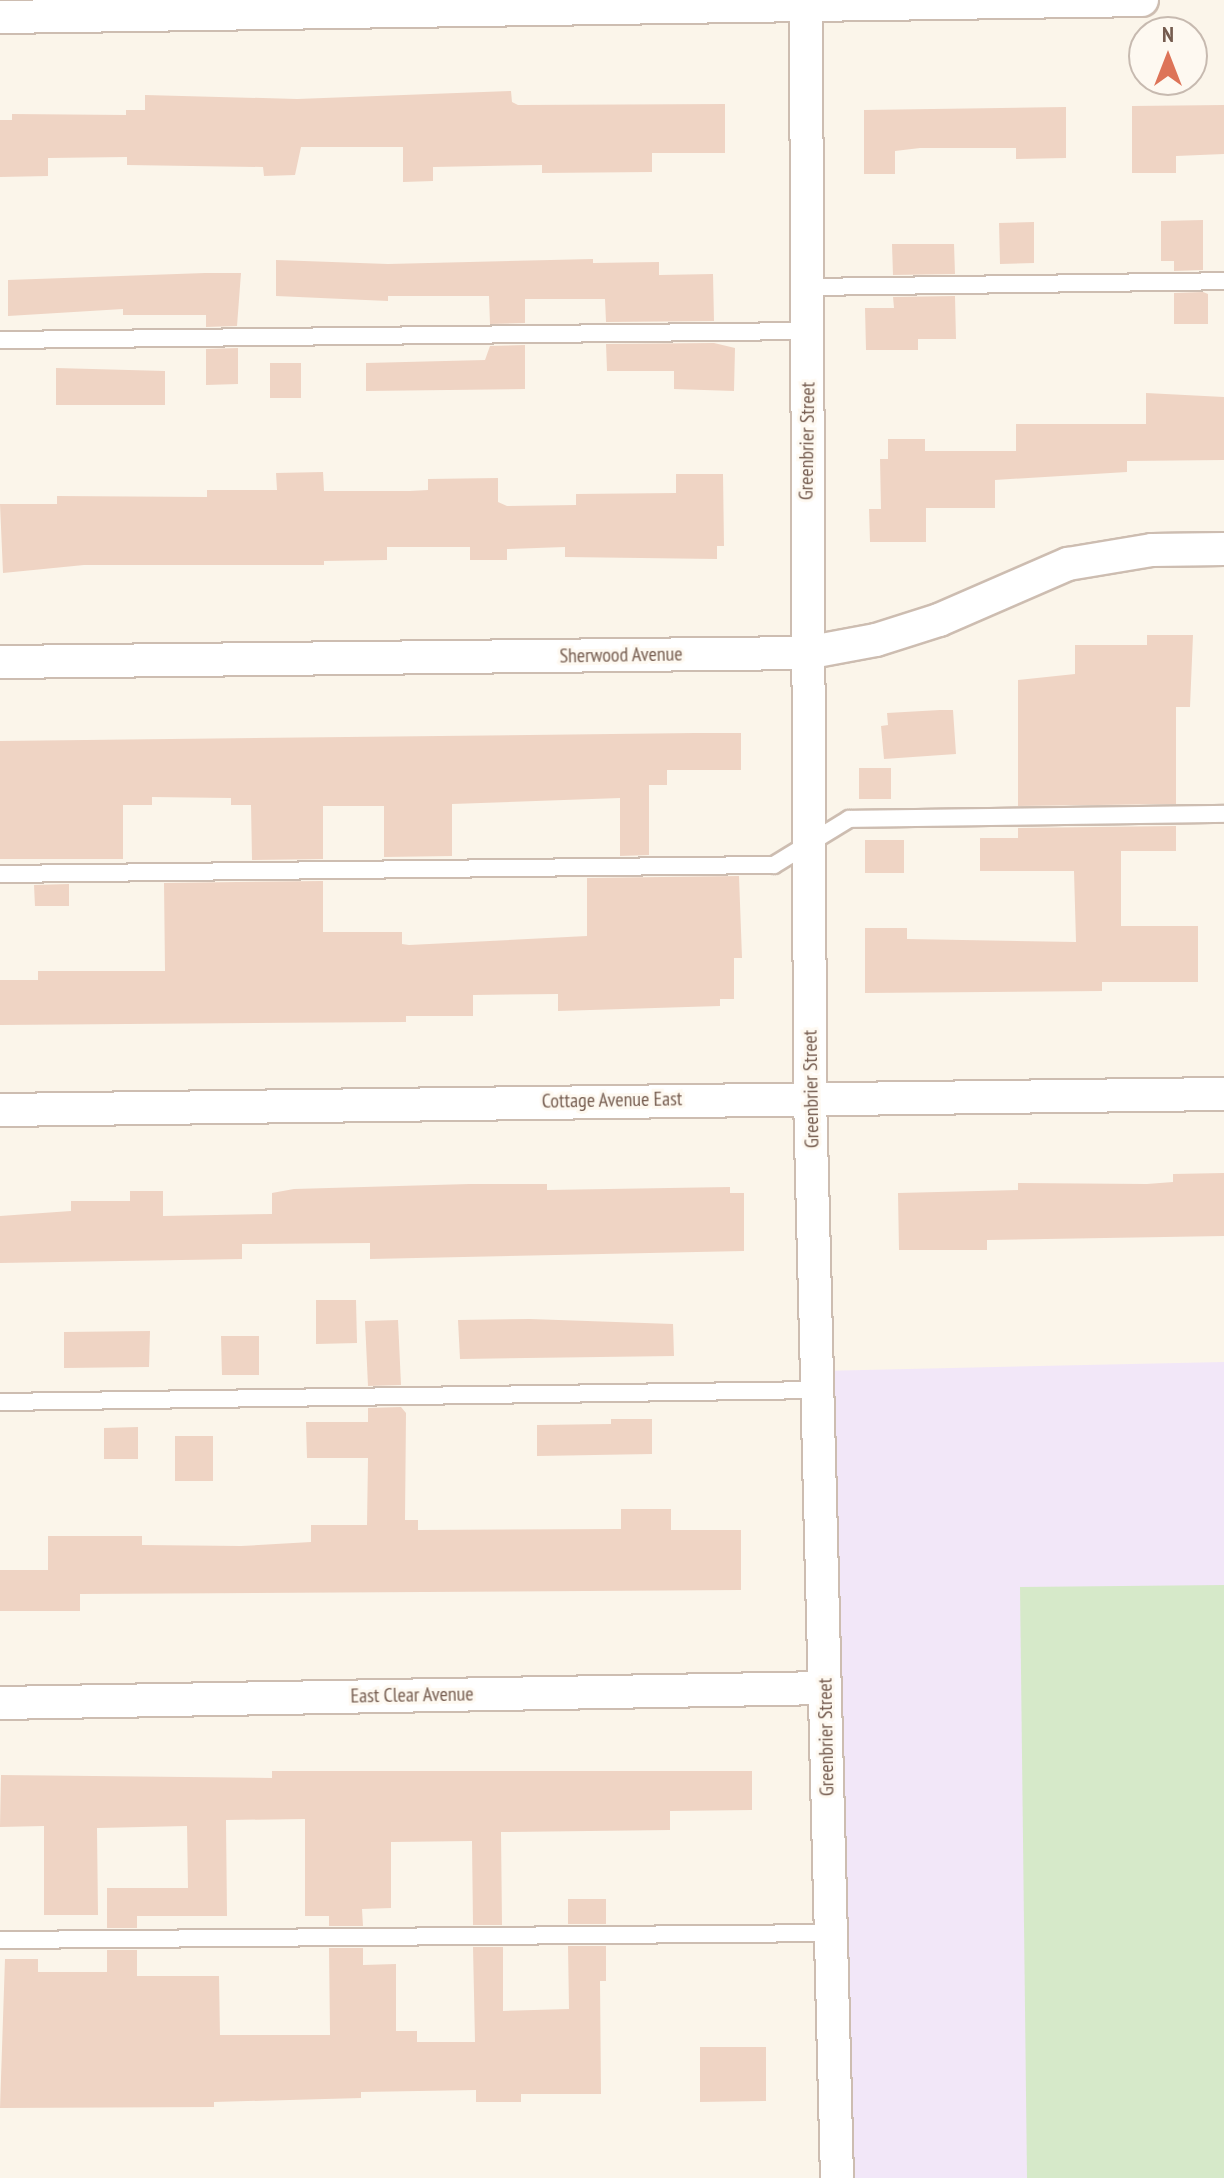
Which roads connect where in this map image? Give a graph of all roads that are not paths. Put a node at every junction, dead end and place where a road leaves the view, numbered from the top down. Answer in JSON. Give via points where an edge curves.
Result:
{"nodes":[{"id":1,"x":1142,"y":0,"type":"edge"},
{"id":2,"x":806,"y":3,"type":"edge"},
{"id":3,"x":0,"y":17,"type":"edge"},
{"id":4,"x":1224,"y":281,"type":"edge"},
{"id":5,"x":808,"y":287,"type":"junction"},
{"id":6,"x":809,"y":331,"type":"junction"},
{"id":7,"x":0,"y":340,"type":"edge"},
{"id":8,"x":1224,"y":549,"type":"edge"},
{"id":9,"x":806,"y":653,"type":"junction"},
{"id":10,"x":0,"y":662,"type":"edge"},
{"id":11,"x":1224,"y":814,"type":"edge"},
{"id":12,"x":807,"y":842,"type":"junction"},
{"id":13,"x":0,"y":874,"type":"edge"},
{"id":14,"x":1224,"y":1094,"type":"edge"},
{"id":15,"x":810,"y":1097,"type":"junction"},
{"id":16,"x":0,"y":1110,"type":"edge"},
{"id":17,"x":820,"y":1390,"type":"junction"},
{"id":18,"x":0,"y":1402,"type":"edge"},
{"id":19,"x":824,"y":1688,"type":"junction"},
{"id":20,"x":0,"y":1703,"type":"edge"},
{"id":21,"x":831,"y":1933,"type":"junction"},
{"id":22,"x":0,"y":1940,"type":"edge"},
{"id":23,"x":837,"y":2178,"type":"edge"}],
"edges":[{"from":1,"to":2,"type":"street"},
{"from":2,"to":3,"type":"street"},
{"from":2,"to":5,"type":"street","name":"Greenbrier Street"},
{"from":4,"to":5,"type":"lane"},
{"from":5,"to":6,"type":"street","name":"Greenbrier Street"},
{"from":6,"to":7,"type":"lane"},
{"from":6,"to":9,"type":"street","name":"Greenbrier Street"},
{"from":8,"to":9,"type":"street","name":"Sherwood Avenue","via":[[1152,550],[1068,564],[939,620],[876,640]]},
{"from":9,"to":10,"type":"street","name":"Sherwood Avenue"},
{"from":9,"to":12,"type":"street","name":"Greenbrier Street"},
{"from":11,"to":12,"type":"lane","via":[[849,819]]},
{"from":12,"to":13,"type":"lane","via":[[774,865]]},
{"from":12,"to":15,"type":"street","name":"Greenbrier Street"},
{"from":14,"to":15,"type":"street","name":"Cottage Avenue East"},
{"from":15,"to":16,"type":"street","name":"Cottage Avenue East"},
{"from":15,"to":17,"type":"street","name":"Greenbrier Street"},
{"from":17,"to":18,"type":"lane"},
{"from":17,"to":19,"type":"street","name":"Greenbrier Street"},
{"from":19,"to":20,"type":"street","name":"East Clear Avenue"},
{"from":19,"to":21,"type":"street","name":"Greenbrier Street"},
{"from":21,"to":22,"type":"lane"},
{"from":21,"to":23,"type":"street","name":"Greenbrier Street"}]}
